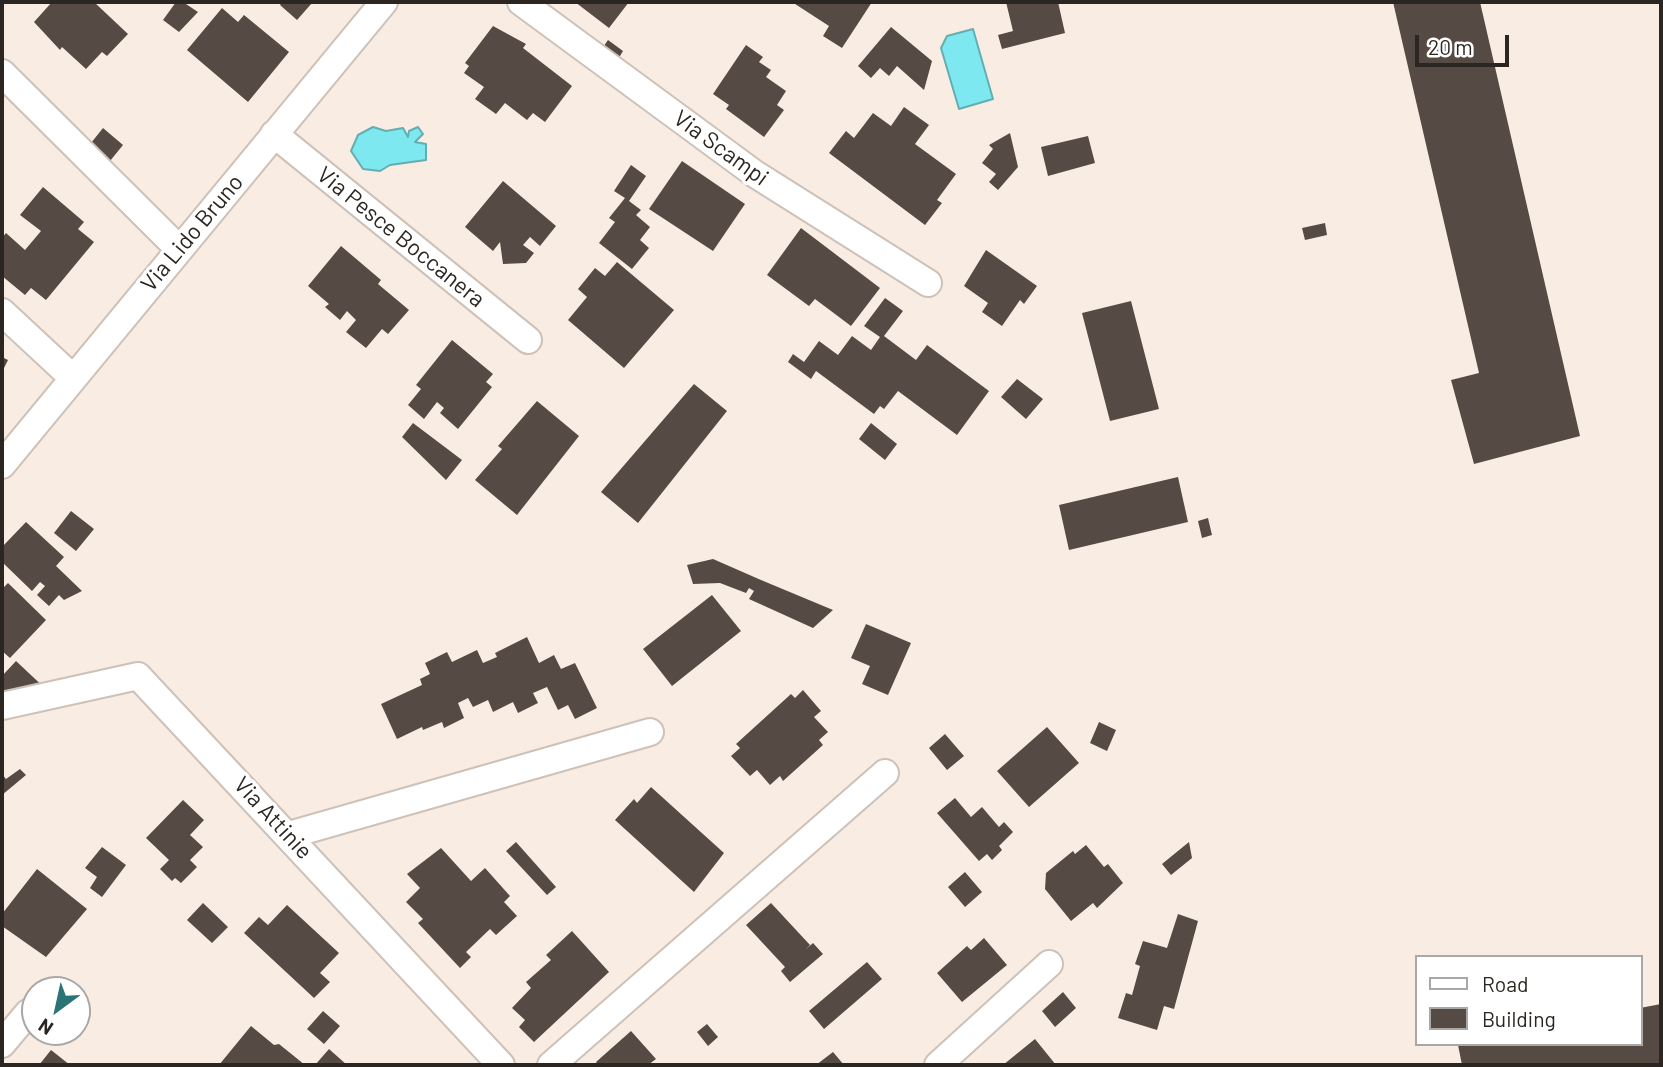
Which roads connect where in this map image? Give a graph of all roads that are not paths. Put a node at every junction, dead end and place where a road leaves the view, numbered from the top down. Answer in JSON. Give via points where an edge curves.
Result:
{"nodes":[{"id":1,"x":384,"y":2,"type":"edge"},
{"id":2,"x":521,"y":2,"type":"edge"},
{"id":3,"x":2,"y":73,"type":"edge"},
{"id":4,"x":274,"y":134,"type":"junction"},
{"id":5,"x":179,"y":249,"type":"junction"},
{"id":6,"x":928,"y":284,"type":"dead end"},
{"id":7,"x":2,"y":312,"type":"edge"},
{"id":8,"x":528,"y":340,"type":"dead end"},
{"id":9,"x":74,"y":378,"type":"junction"},
{"id":10,"x":2,"y":466,"type":"edge"},
{"id":11,"x":2,"y":706,"type":"edge"},
{"id":12,"x":650,"y":733,"type":"dead end"},
{"id":13,"x":885,"y":773,"type":"dead end"},
{"id":14,"x":289,"y":835,"type":"junction"},
{"id":15,"x":1049,"y":964,"type":"dead end"},
{"id":16,"x":21,"y":1020,"type":"edge"},
{"id":17,"x":2,"y":1044,"type":"edge"},
{"id":18,"x":501,"y":1065,"type":"edge"},
{"id":19,"x":551,"y":1065,"type":"edge"},
{"id":20,"x":938,"y":1065,"type":"edge"}],
"edges":[{"from":1,"to":4,"type":"street","name":"Via Lido Bruno"},
{"from":2,"to":6,"type":"street","name":"Via Scampi","via":[[755,174]]},
{"from":3,"to":5,"type":"street"},
{"from":4,"to":5,"type":"street","name":"Via Lido Bruno"},
{"from":4,"to":8,"type":"street","name":"Via Pesce Boccanera"},
{"from":5,"to":9,"type":"street","name":"Via Lido Bruno"},
{"from":7,"to":9,"type":"street"},
{"from":9,"to":10,"type":"street","name":"Via Lido Bruno"},
{"from":11,"to":14,"type":"street","name":"Via Attinie","via":[[138,676]]},
{"from":12,"to":14,"type":"street"},
{"from":13,"to":19,"type":"street"},
{"from":14,"to":18,"type":"street","name":"Via Attinie"},
{"from":15,"to":20,"type":"street"},
{"from":16,"to":17,"type":"street"}]}
